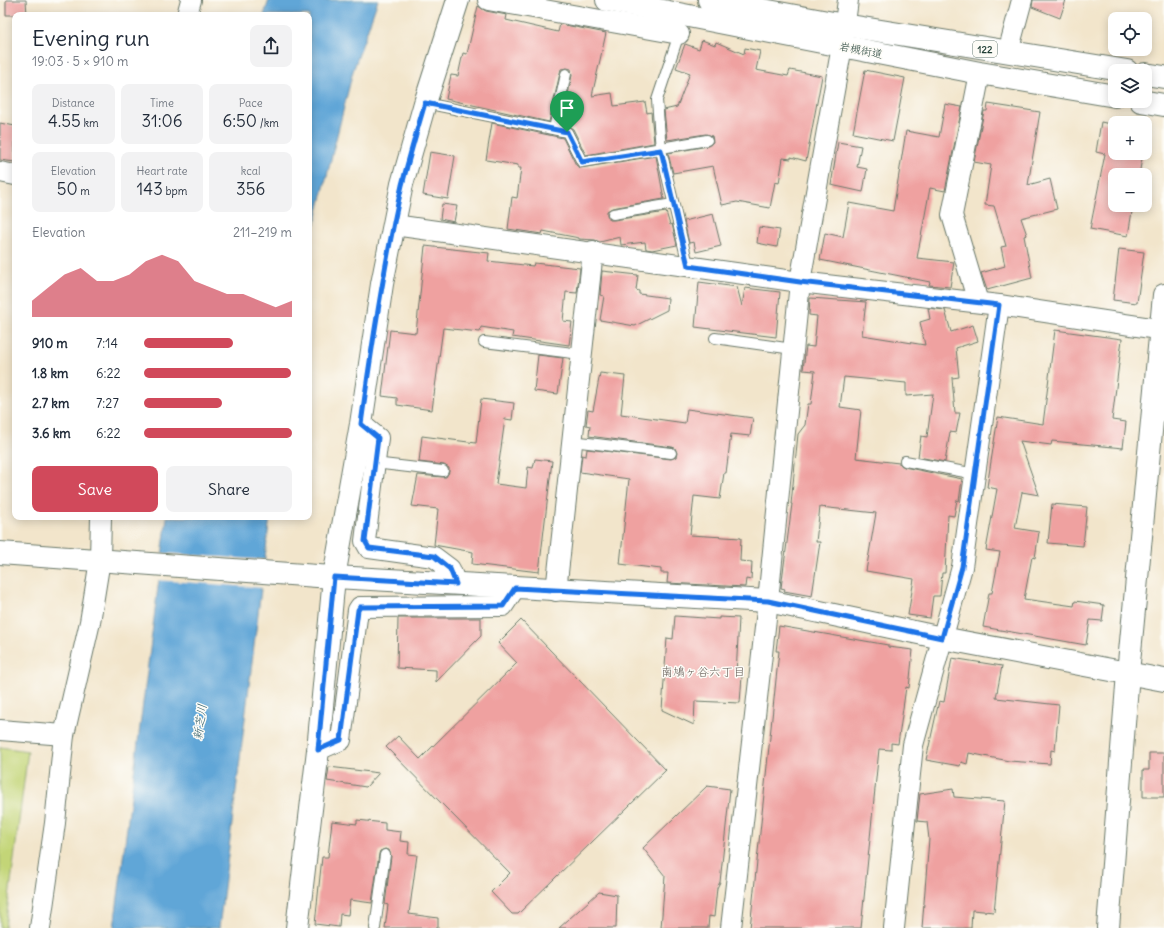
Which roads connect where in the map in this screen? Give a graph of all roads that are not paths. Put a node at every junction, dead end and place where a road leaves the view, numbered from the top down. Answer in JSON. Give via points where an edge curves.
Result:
{"nodes":[{"id":1,"x":191,"y":0,"type":"edge"},
{"id":2,"x":458,"y":0,"type":"edge"},
{"id":3,"x":488,"y":0,"type":"edge"},
{"id":4,"x":607,"y":0,"type":"edge"},
{"id":5,"x":709,"y":0,"type":"edge"},
{"id":6,"x":848,"y":0,"type":"edge"},
{"id":7,"x":1022,"y":0,"type":"edge"},
{"id":8,"x":188,"y":12,"type":"edge"},
{"id":9,"x":683,"y":24,"type":"junction"},
{"id":10,"x":843,"y":36,"type":"junction"},
{"id":11,"x":1008,"y":52,"type":"junction"},
{"id":12,"x":1108,"y":68,"type":"edge"},
{"id":13,"x":980,"y":73,"type":"junction"},
{"id":14,"x":566,"y":74,"type":"dead end"},
{"id":15,"x":1152,"y":75,"type":"edge"},
{"id":16,"x":1164,"y":77,"type":"edge"},
{"id":17,"x":1108,"y":95,"type":"edge"},
{"id":18,"x":425,"y":103,"type":"junction"},
{"id":19,"x":1152,"y":103,"type":"edge"},
{"id":20,"x":1164,"y":105,"type":"edge"},
{"id":21,"x":554,"y":129,"type":"junction"},
{"id":22,"x":708,"y":140,"type":"dead end"},
{"id":23,"x":661,"y":150,"type":"junction"},
{"id":24,"x":0,"y":172,"type":"edge"},
{"id":25,"x":12,"y":175,"type":"edge"},
{"id":26,"x":674,"y":204,"type":"junction"},
{"id":27,"x":613,"y":214,"type":"dead end"},
{"id":28,"x":394,"y":225,"type":"junction"},
{"id":29,"x":592,"y":252,"type":"junction"},
{"id":30,"x":688,"y":266,"type":"junction"},
{"id":31,"x":800,"y":282,"type":"junction"},
{"id":32,"x":1164,"y":295,"type":"edge"},
{"id":33,"x":978,"y":302,"type":"junction"},
{"id":34,"x":999,"y":305,"type":"junction"},
{"id":35,"x":1162,"y":329,"type":"edge"},
{"id":36,"x":715,"y":338,"type":"dead end"},
{"id":37,"x":484,"y":342,"type":"dead end"},
{"id":38,"x":793,"y":349,"type":"junction"},
{"id":39,"x":581,"y":354,"type":"junction"},
{"id":40,"x":361,"y":424,"type":"junction"},
{"id":41,"x":572,"y":441,"type":"junction"},
{"id":42,"x":671,"y":453,"type":"dead end"},
{"id":43,"x":905,"y":461,"type":"dead end"},
{"id":44,"x":374,"y":463,"type":"junction"},
{"id":45,"x":443,"y":471,"type":"dead end"},
{"id":46,"x":976,"y":474,"type":"junction"},
{"id":47,"x":101,"y":520,"type":"edge"},
{"id":48,"x":0,"y":553,"type":"edge"},
{"id":49,"x":106,"y":560,"type":"junction"},
{"id":50,"x":326,"y":576,"type":"junction"},
{"id":51,"x":456,"y":584,"type":"junction"},
{"id":52,"x":515,"y":588,"type":"junction"},
{"id":53,"x":556,"y":591,"type":"junction"},
{"id":54,"x":768,"y":601,"type":"junction"},
{"id":55,"x":942,"y":638,"type":"junction"},
{"id":56,"x":1128,"y":673,"type":"junction"},
{"id":57,"x":1164,"y":680,"type":"edge"},
{"id":58,"x":0,"y":730,"type":"edge"},
{"id":59,"x":64,"y":735,"type":"junction"},
{"id":60,"x":318,"y":750,"type":"junction"},
{"id":61,"x":385,"y":855,"type":"dead end"},
{"id":62,"x":40,"y":928,"type":"edge"},
{"id":63,"x":297,"y":928,"type":"edge"},
{"id":64,"x":375,"y":928,"type":"edge"},
{"id":65,"x":731,"y":928,"type":"edge"},
{"id":66,"x":894,"y":928,"type":"edge"},
{"id":67,"x":1108,"y":928,"type":"edge"}],
"edges":[{"from":1,"to":8,"type":"street"},
{"from":2,"to":18,"type":"main road"},
{"from":3,"to":9,"type":"street"},
{"from":4,"to":9,"type":"main road","name":"岩槻街道","number":"122"},
{"from":5,"to":10,"type":"main road","name":"岩槻街道","number":"122"},
{"from":6,"to":10,"type":"street"},
{"from":7,"to":11,"type":"street"},
{"from":9,"to":10,"type":"main road","name":"岩槻街道","number":"122"},
{"from":9,"to":23,"type":"lane","via":[[657,100]]},
{"from":10,"to":11,"type":"main road","name":"岩槻街道","number":"122"},
{"from":10,"to":13,"type":"main road","name":"岩槻街道","number":"122"},
{"from":10,"to":31,"type":"street"},
{"from":11,"to":12,"type":"main road","name":"岩槻街道","number":"122"},
{"from":13,"to":17,"type":"main road","name":"岩槻街道","number":"122"},
{"from":13,"to":33,"type":"street","via":[[952,215]]},
{"from":14,"to":21,"type":"lane"},
{"from":15,"to":16,"type":"main road"},
{"from":18,"to":21,"type":"lane"},
{"from":18,"to":28,"type":"main road","via":[[402,184]]},
{"from":19,"to":20,"type":"main road"},
{"from":21,"to":23,"type":"lane","via":[[567,132],[582,162]]},
{"from":22,"to":23,"type":"lane"},
{"from":23,"to":26,"type":"lane"},
{"from":24,"to":25,"type":"street"},
{"from":26,"to":27,"type":"lane"},
{"from":26,"to":30,"type":"lane"},
{"from":28,"to":29,"type":"street"},
{"from":28,"to":40,"type":"main road","via":[[382,284]]},
{"from":29,"to":30,"type":"street"},
{"from":29,"to":39,"type":"street"},
{"from":30,"to":31,"type":"street"},
{"from":31,"to":33,"type":"street"},
{"from":31,"to":38,"type":"street"},
{"from":32,"to":35,"type":"main road"},
{"from":33,"to":34,"type":"street"},
{"from":34,"to":35,"type":"street"},
{"from":34,"to":46,"type":"street"},
{"from":35,"to":56,"type":"main road"},
{"from":36,"to":38,"type":"lane"},
{"from":37,"to":39,"type":"lane"},
{"from":38,"to":54,"type":"street"},
{"from":39,"to":41,"type":"street"},
{"from":40,"to":44,"type":"street","via":[[378,438]]},
{"from":40,"to":50,"type":"main road"},
{"from":41,"to":42,"type":"lane"},
{"from":41,"to":53,"type":"street"},
{"from":43,"to":46,"type":"lane"},
{"from":44,"to":45,"type":"lane"},
{"from":44,"to":51,"type":"street","via":[[365,541],[369,548],[434,556],[450,569]]},
{"from":46,"to":55,"type":"street","via":[[962,567]]},
{"from":47,"to":49,"type":"street"},
{"from":48,"to":49,"type":"main road"},
{"from":49,"to":50,"type":"main road"},
{"from":49,"to":59,"type":"street"},
{"from":50,"to":51,"type":"main road"},
{"from":50,"to":60,"type":"main road"},
{"from":51,"to":52,"type":"main road"},
{"from":52,"to":53,"type":"main road"},
{"from":52,"to":60,"type":"street","via":[[503,606],[360,607],[341,740]]},
{"from":53,"to":54,"type":"main road"},
{"from":54,"to":55,"type":"main road"},
{"from":54,"to":65,"type":"street"},
{"from":55,"to":56,"type":"main road"},
{"from":55,"to":66,"type":"street","via":[[913,745]]},
{"from":56,"to":57,"type":"main road"},
{"from":56,"to":67,"type":"main road"},
{"from":58,"to":59,"type":"street"},
{"from":59,"to":62,"type":"street"},
{"from":60,"to":63,"type":"main road"},
{"from":61,"to":64,"type":"lane"}]}
